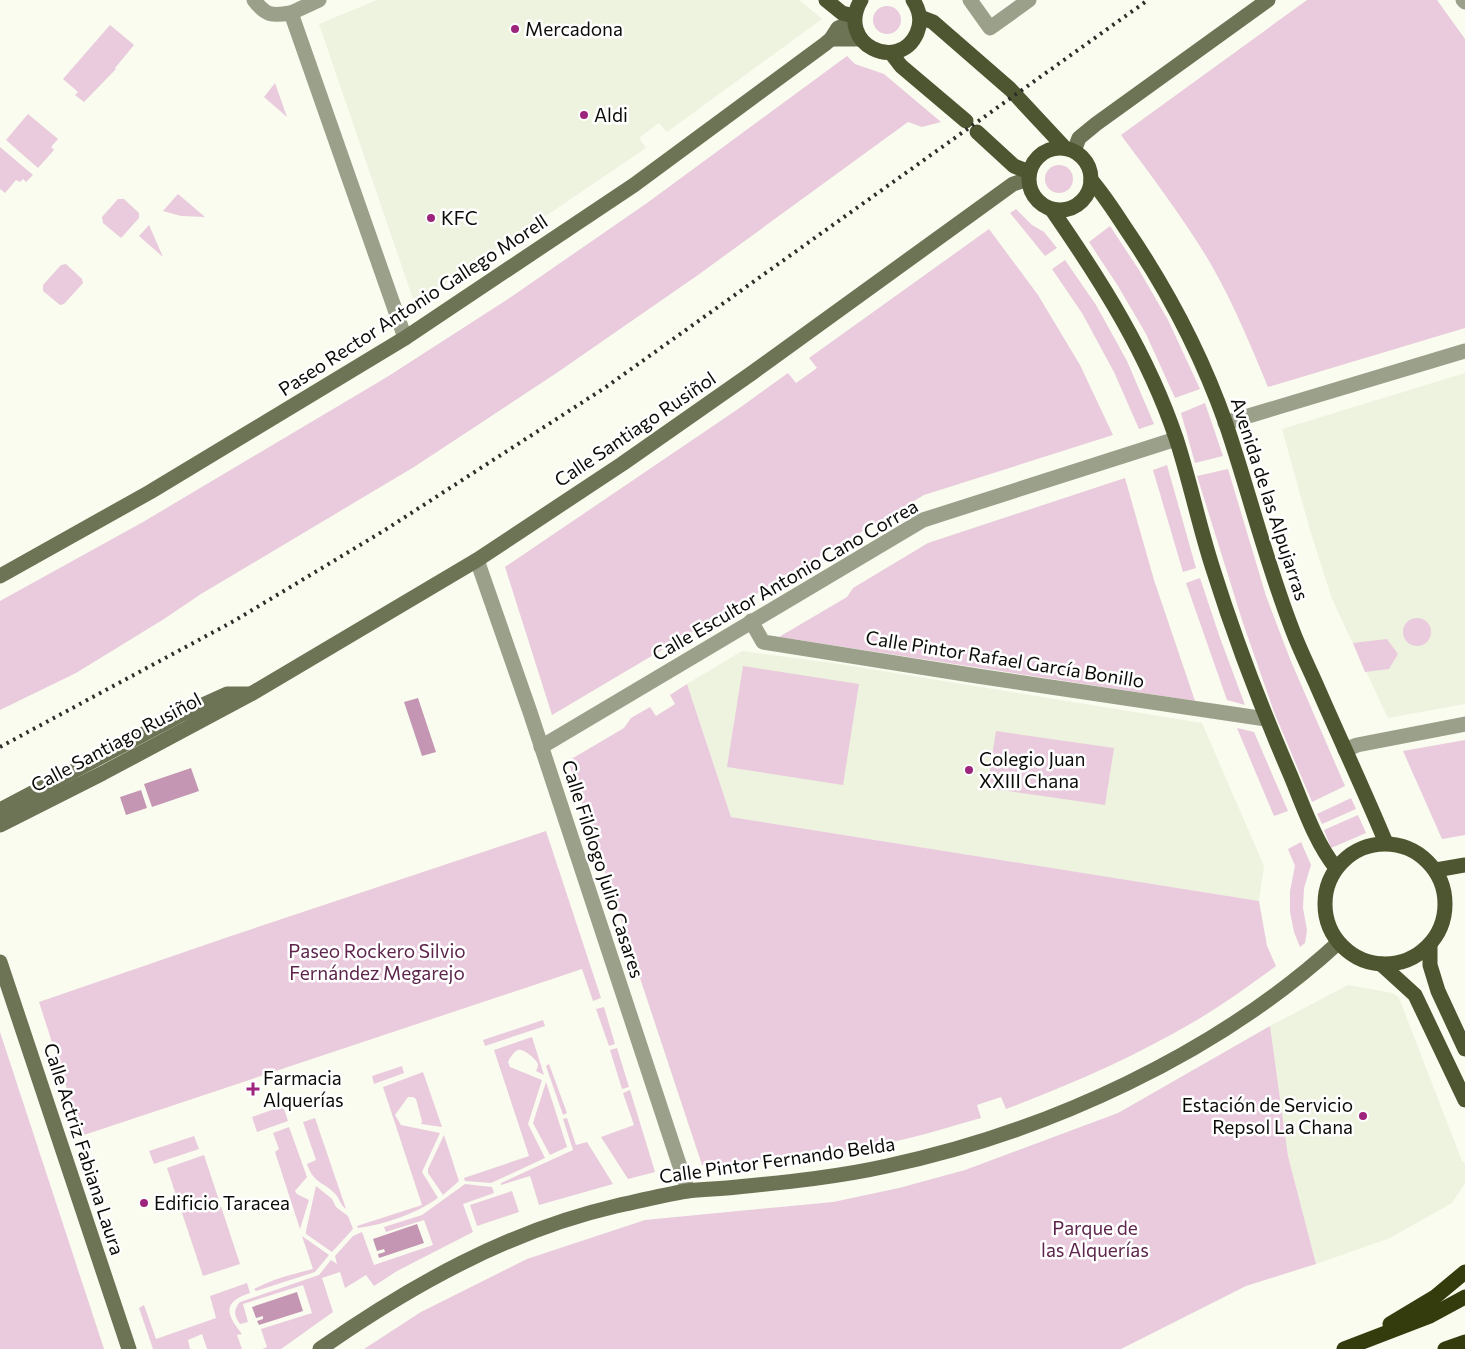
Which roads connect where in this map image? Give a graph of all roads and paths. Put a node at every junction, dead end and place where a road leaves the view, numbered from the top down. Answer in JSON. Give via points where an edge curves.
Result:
{"nodes":[{"id":1,"x":254,"y":0,"type":"edge"},
{"id":2,"x":319,"y":0,"type":"edge"},
{"id":3,"x":826,"y":0,"type":"edge"},
{"id":4,"x":861,"y":0,"type":"edge"},
{"id":5,"x":913,"y":0,"type":"edge"},
{"id":6,"x":970,"y":0,"type":"edge"},
{"id":7,"x":1029,"y":0,"type":"edge"},
{"id":8,"x":1268,"y":0,"type":"edge"},
{"id":9,"x":291,"y":13,"type":"junction"},
{"id":10,"x":920,"y":17,"type":"junction"},
{"id":11,"x":854,"y":19,"type":"junction"},
{"id":12,"x":860,"y":38,"type":"junction"},
{"id":13,"x":831,"y":39,"type":"junction"},
{"id":14,"x":891,"y":52,"type":"junction"},
{"id":15,"x":1069,"y":150,"type":"junction"},
{"id":16,"x":1029,"y":175,"type":"junction"},
{"id":17,"x":1091,"y":180,"type":"junction"},
{"id":18,"x":1052,"y":210,"type":"junction"},
{"id":19,"x":404,"y":338,"type":"junction"},
{"id":20,"x":1465,"y":351,"type":"edge"},
{"id":21,"x":1226,"y":423,"type":"junction"},
{"id":22,"x":1176,"y":439,"type":"junction"},
{"id":23,"x":477,"y":560,"type":"junction"},
{"id":24,"x":0,"y":576,"type":"edge"},
{"id":25,"x":751,"y":621,"type":"junction"},
{"id":26,"x":250,"y":694,"type":"junction"},
{"id":27,"x":1266,"y":719,"type":"junction"},
{"id":28,"x":1465,"y":724,"type":"edge"},
{"id":29,"x":541,"y":747,"type":"junction"},
{"id":30,"x":1345,"y":750,"type":"junction"},
{"id":31,"x":0,"y":810,"type":"edge"},
{"id":32,"x":0,"y":825,"type":"edge"},
{"id":33,"x":1386,"y":843,"type":"junction"},
{"id":34,"x":1465,"y":865,"type":"edge"},
{"id":35,"x":1336,"y":868,"type":"junction"},
{"id":36,"x":1436,"y":870,"type":"junction"},
{"id":37,"x":1338,"y":943,"type":"junction"},
{"id":38,"x":1430,"y":945,"type":"junction"},
{"id":39,"x":0,"y":962,"type":"edge"},
{"id":40,"x":1381,"y":964,"type":"junction"},
{"id":41,"x":1465,"y":1049,"type":"edge"},
{"id":42,"x":1465,"y":1100,"type":"edge"},
{"id":43,"x":688,"y":1191,"type":"junction"},
{"id":44,"x":1465,"y":1272,"type":"edge"},
{"id":45,"x":1465,"y":1297,"type":"edge"},
{"id":46,"x":1361,"y":1342,"type":"junction"},
{"id":47,"x":1465,"y":1342,"type":"edge"},
{"id":48,"x":129,"y":1349,"type":"edge"},
{"id":49,"x":320,"y":1349,"type":"edge"},
{"id":50,"x":1344,"y":1349,"type":"edge"},
{"id":51,"x":1445,"y":1349,"type":"edge"}],
"edges":[{"from":1,"to":9,"type":"street","via":[[262,11],[275,16]]},
{"from":2,"to":9,"type":"street"},
{"from":3,"to":11,"type":"main road"},
{"from":4,"to":11,"type":"main road"},
{"from":5,"to":10,"type":"main road"},
{"from":6,"to":7,"type":"street","via":[[990,28]]},
{"from":8,"to":15,"type":"street","via":[[1090,129]]},
{"from":9,"to":19,"type":"street"},
{"from":10,"to":14,"type":"main road","via":[[916,36],[901,50]]},
{"from":10,"to":15,"type":"main road","via":[[933,22],[1010,89]]},
{"from":11,"to":12,"type":"main road"},
{"from":11,"to":13,"type":"street","name":"Paseo Rector Antonio Gallego Morell","via":[[838,28]]},
{"from":12,"to":13,"type":"street"},
{"from":12,"to":14,"type":"main road","via":[[870,48]]},
{"from":13,"to":19,"type":"street","name":"Paseo Rector Antonio Gallego Morell","via":[[634,185]]},
{"from":14,"to":16,"type":"main road","via":[[901,66],[1014,166]]},
{"from":15,"to":16,"type":"main road","via":[[1056,148],[1039,156]]},
{"from":15,"to":17,"type":"main road","via":[[1086,163]]},
{"from":16,"to":18,"type":"main road","via":[[1035,199]]},
{"from":16,"to":23,"type":"street","name":"Calle Santiago Rusiñol","via":[[752,373]]},
{"from":17,"to":18,"type":"main road","via":[[1090,189],[1079,204],[1062,211]]},
{"from":17,"to":21,"type":"main road","name":"Avenida de las Alpujarras","via":[[1104,194],[1177,313]]},
{"from":18,"to":22,"type":"main road","via":[[1100,280],[1132,335],[1160,394]]},
{"from":19,"to":24,"type":"street","name":"Paseo Rector Antonio Gallego Morell","via":[[150,492]]},
{"from":20,"to":21,"type":"street"},
{"from":21,"to":30,"type":"main road","name":"Avenida de las Alpujarras","via":[[1292,630]]},
{"from":22,"to":25,"type":"street","name":"Calle Escultor Antonio Cano Correa","via":[[923,520]]},
{"from":22,"to":27,"type":"main road","via":[[1213,568]]},
{"from":23,"to":26,"type":"street","name":"Calle Santiago Rusiñol"},
{"from":23,"to":29,"type":"street","name":"Calle Filólogo Julio Casares"},
{"from":25,"to":27,"type":"street","name":"Calle Pintor Rafael García Bonillo","via":[[763,642]]},
{"from":25,"to":29,"type":"street","name":"Calle Escultor Antonio Cano Correa"},
{"from":26,"to":31,"type":"street","name":"Calle Santiago Rusiñol","via":[[227,694],[178,716]]},
{"from":26,"to":32,"type":"street","name":"Calle Santiago Rusiñol"},
{"from":27,"to":35,"type":"main road","via":[[1314,830]]},
{"from":28,"to":30,"type":"street"},
{"from":29,"to":43,"type":"street","name":"Calle Filólogo Julio Casares"},
{"from":30,"to":33,"type":"main road","name":"Avenida de las Alpujarras"},
{"from":33,"to":35,"type":"main road","via":[[1369,845],[1352,853]]},
{"from":33,"to":36,"type":"main road","via":[[1419,853]]},
{"from":34,"to":36,"type":"main road"},
{"from":35,"to":37,"type":"main road","via":[[1327,887],[1324,906],[1328,926]]},
{"from":36,"to":38,"type":"main road","via":[[1444,888],[1446,905],[1443,924]]},
{"from":37,"to":40,"type":"main road","via":[[1353,956]]},
{"from":37,"to":43,"type":"street","name":"Calle Pintor Fernando Belda","via":[[1245,1016],[1173,1060],[1104,1094],[1030,1124],[962,1147],[886,1167],[801,1180]]},
{"from":38,"to":40,"type":"main road","via":[[1410,960]]},
{"from":38,"to":41,"type":"main road","via":[[1430,965],[1438,991]]},
{"from":39,"to":48,"type":"street","name":"Calle Actriz Fabiana Laura"},
{"from":40,"to":42,"type":"main road","via":[[1415,995]]},
{"from":43,"to":49,"type":"street","name":"Calle Pintor Fernando Belda","via":[[614,1206],[541,1229],[471,1258],[358,1322]]},
{"from":44,"to":46,"type":"highway","via":[[1435,1297]]},
{"from":45,"to":46,"type":"highway","via":[[1430,1316]]},
{"from":46,"to":50,"type":"highway"},
{"from":47,"to":51,"type":"highway"}]}
